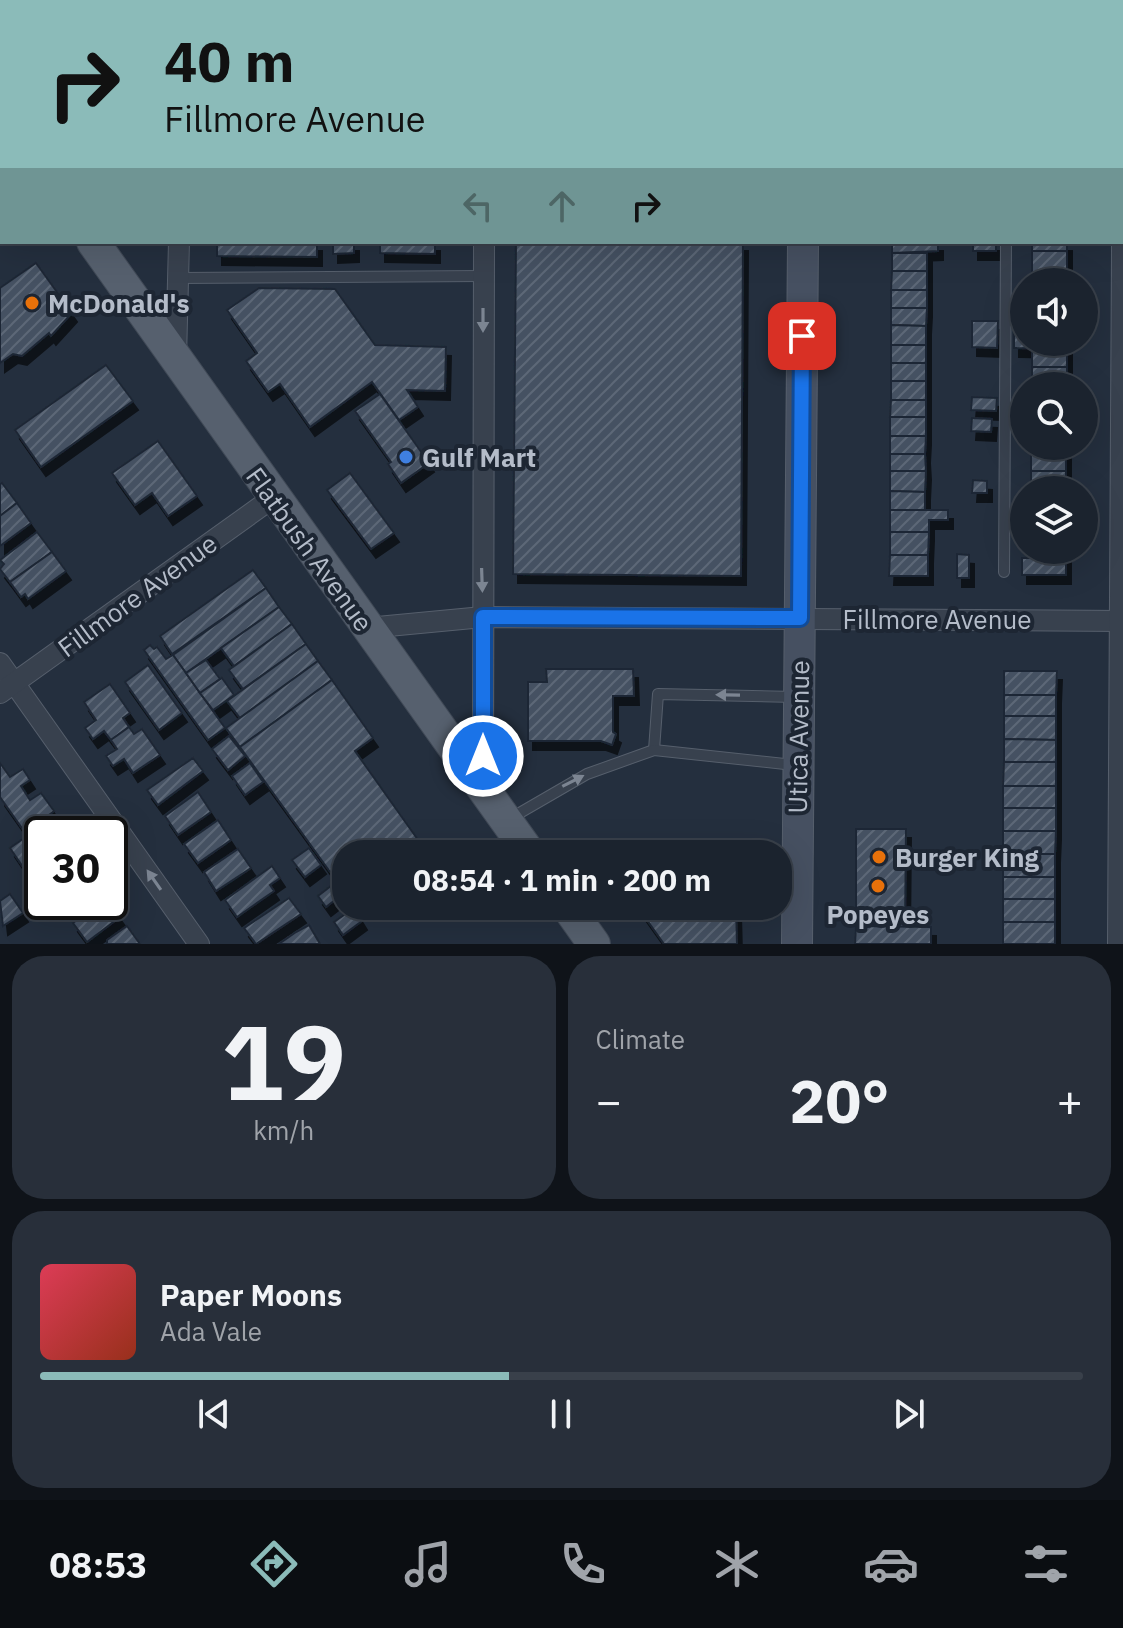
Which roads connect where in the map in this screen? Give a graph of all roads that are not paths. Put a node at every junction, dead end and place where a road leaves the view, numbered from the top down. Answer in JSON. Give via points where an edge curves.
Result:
{"nodes":[{"id":1,"x":94,"y":244,"type":"edge"},
{"id":2,"x":179,"y":244,"type":"edge"},
{"id":3,"x":484,"y":244,"type":"edge"},
{"id":4,"x":803,"y":244,"type":"edge"},
{"id":5,"x":1006,"y":244,"type":"edge"},
{"id":6,"x":1123,"y":244,"type":"edge"},
{"id":7,"x":484,"y":276,"type":"junction"},
{"id":8,"x":178,"y":278,"type":"junction"},
{"id":9,"x":176,"y":362,"type":"junction"},
{"id":10,"x":274,"y":497,"type":"junction"},
{"id":11,"x":1004,"y":572,"type":"dead end"},
{"id":12,"x":483,"y":617,"type":"junction"},
{"id":13,"x":800,"y":618,"type":"junction"},
{"id":14,"x":1122,"y":620,"type":"edge"},
{"id":15,"x":367,"y":628,"type":"junction"},
{"id":16,"x":0,"y":663,"type":"edge"},
{"id":17,"x":7,"y":688,"type":"edge"},
{"id":18,"x":799,"y":697,"type":"junction"},
{"id":19,"x":654,"y":750,"type":"junction"},
{"id":20,"x":797,"y":765,"type":"junction"},
{"id":21,"x":483,"y":788,"type":"junction"},
{"id":22,"x":506,"y":821,"type":"junction"},
{"id":23,"x":520,"y":840,"type":"edge"},
{"id":24,"x":577,"y":920,"type":"edge"},
{"id":25,"x":199,"y":944,"type":"edge"},
{"id":26,"x":594,"y":944,"type":"edge"},
{"id":27,"x":797,"y":944,"type":"edge"},
{"id":28,"x":1118,"y":944,"type":"edge"}],
"edges":[{"from":1,"to":9,"type":"main road","name":"Flatbush Avenue"},
{"from":2,"to":8,"type":"street"},
{"from":3,"to":7,"type":"street"},
{"from":4,"to":13,"type":"main road","name":"Utica Avenue"},
{"from":5,"to":11,"type":"lane"},
{"from":6,"to":14,"type":"street"},
{"from":7,"to":8,"type":"lane"},
{"from":7,"to":12,"type":"street","one_way":true},
{"from":8,"to":9,"type":"street"},
{"from":9,"to":10,"type":"main road","name":"Flatbush Avenue"},
{"from":10,"to":15,"type":"main road","name":"Flatbush Avenue"},
{"from":10,"to":17,"type":"street","name":"Fillmore Avenue"},
{"from":12,"to":13,"type":"street","name":"Fillmore Avenue"},
{"from":12,"to":15,"type":"street","name":"Fillmore Avenue"},
{"from":12,"to":21,"type":"street"},
{"from":13,"to":14,"type":"street","name":"Fillmore Avenue"},
{"from":13,"to":18,"type":"main road","name":"Utica Avenue"},
{"from":14,"to":28,"type":"street"},
{"from":15,"to":21,"type":"main road","name":"Flatbush Avenue"},
{"from":16,"to":17,"type":"street"},
{"from":25,"to":17,"type":"street","one_way":true},
{"from":18,"to":19,"type":"lane","one_way":true,"via":[[658,694]]},
{"from":18,"to":20,"type":"main road","name":"Utica Avenue"},
{"from":19,"to":20,"type":"lane"},
{"from":22,"to":19,"type":"lane","one_way":true,"via":[[587,774]]},
{"from":20,"to":27,"type":"main road","name":"Utica Avenue"},
{"from":21,"to":22,"type":"main road","name":"Flatbush Avenue"},
{"from":22,"to":23,"type":"main road","name":"Flatbush Avenue"},
{"from":24,"to":26,"type":"main road"}]}
